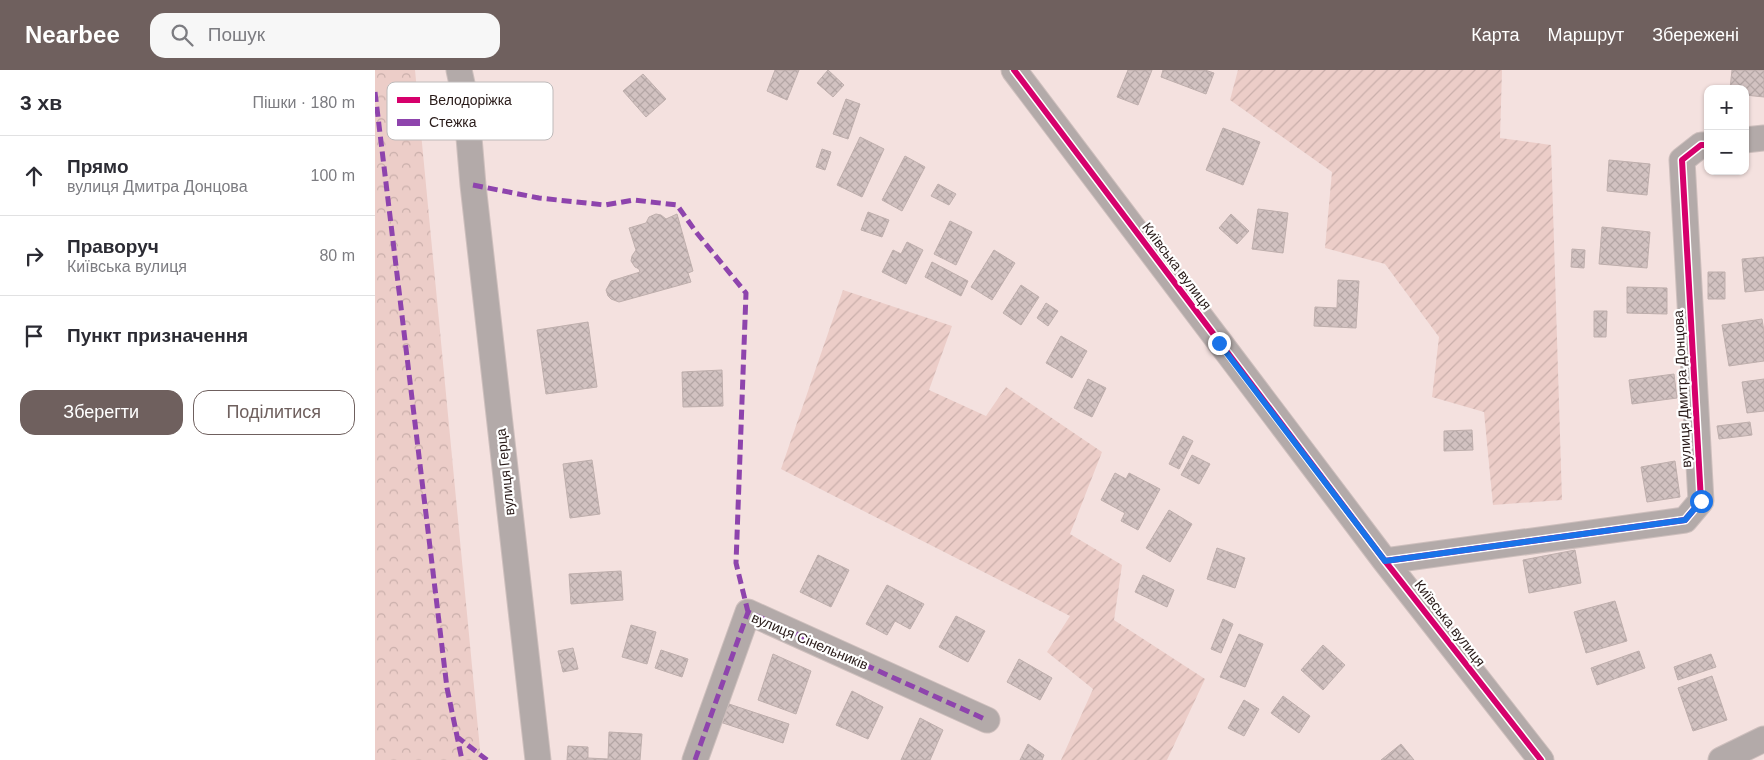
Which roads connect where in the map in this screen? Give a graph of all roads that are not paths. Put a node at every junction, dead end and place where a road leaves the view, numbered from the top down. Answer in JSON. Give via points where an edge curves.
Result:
{"nodes":[{"id":1,"x":1014,"y":70,"type":"edge"},
{"id":2,"x":1764,"y":138,"type":"edge"},
{"id":3,"x":469,"y":140,"type":"edge"},
{"id":4,"x":1749,"y":140,"type":"edge"},
{"id":5,"x":1704,"y":146,"type":"edge"},
{"id":6,"x":1385,"y":561,"type":"junction"},
{"id":7,"x":987,"y":720,"type":"dead end"},
{"id":8,"x":1764,"y":739,"type":"edge"},
{"id":9,"x":538,"y":760,"type":"edge"},
{"id":10,"x":695,"y":760,"type":"edge"},
{"id":11,"x":1541,"y":760,"type":"edge"},
{"id":12,"x":1721,"y":760,"type":"edge"}],
"edges":[{"from":1,"to":6,"type":"street","name":"Київська вулиця"},
{"from":2,"to":4,"type":"street"},
{"from":3,"to":9,"type":"street","name":"вулиця Герца"},
{"from":5,"to":6,"type":"street","name":"вулиця Дмитра Донцова","via":[[1682,160],[1701,501],[1685,520]]},
{"from":6,"to":11,"type":"street","name":"Київська вулиця"},
{"from":7,"to":10,"type":"street","name":"вулиця Сінельників","via":[[748,612]]},
{"from":8,"to":12,"type":"street"}]}
